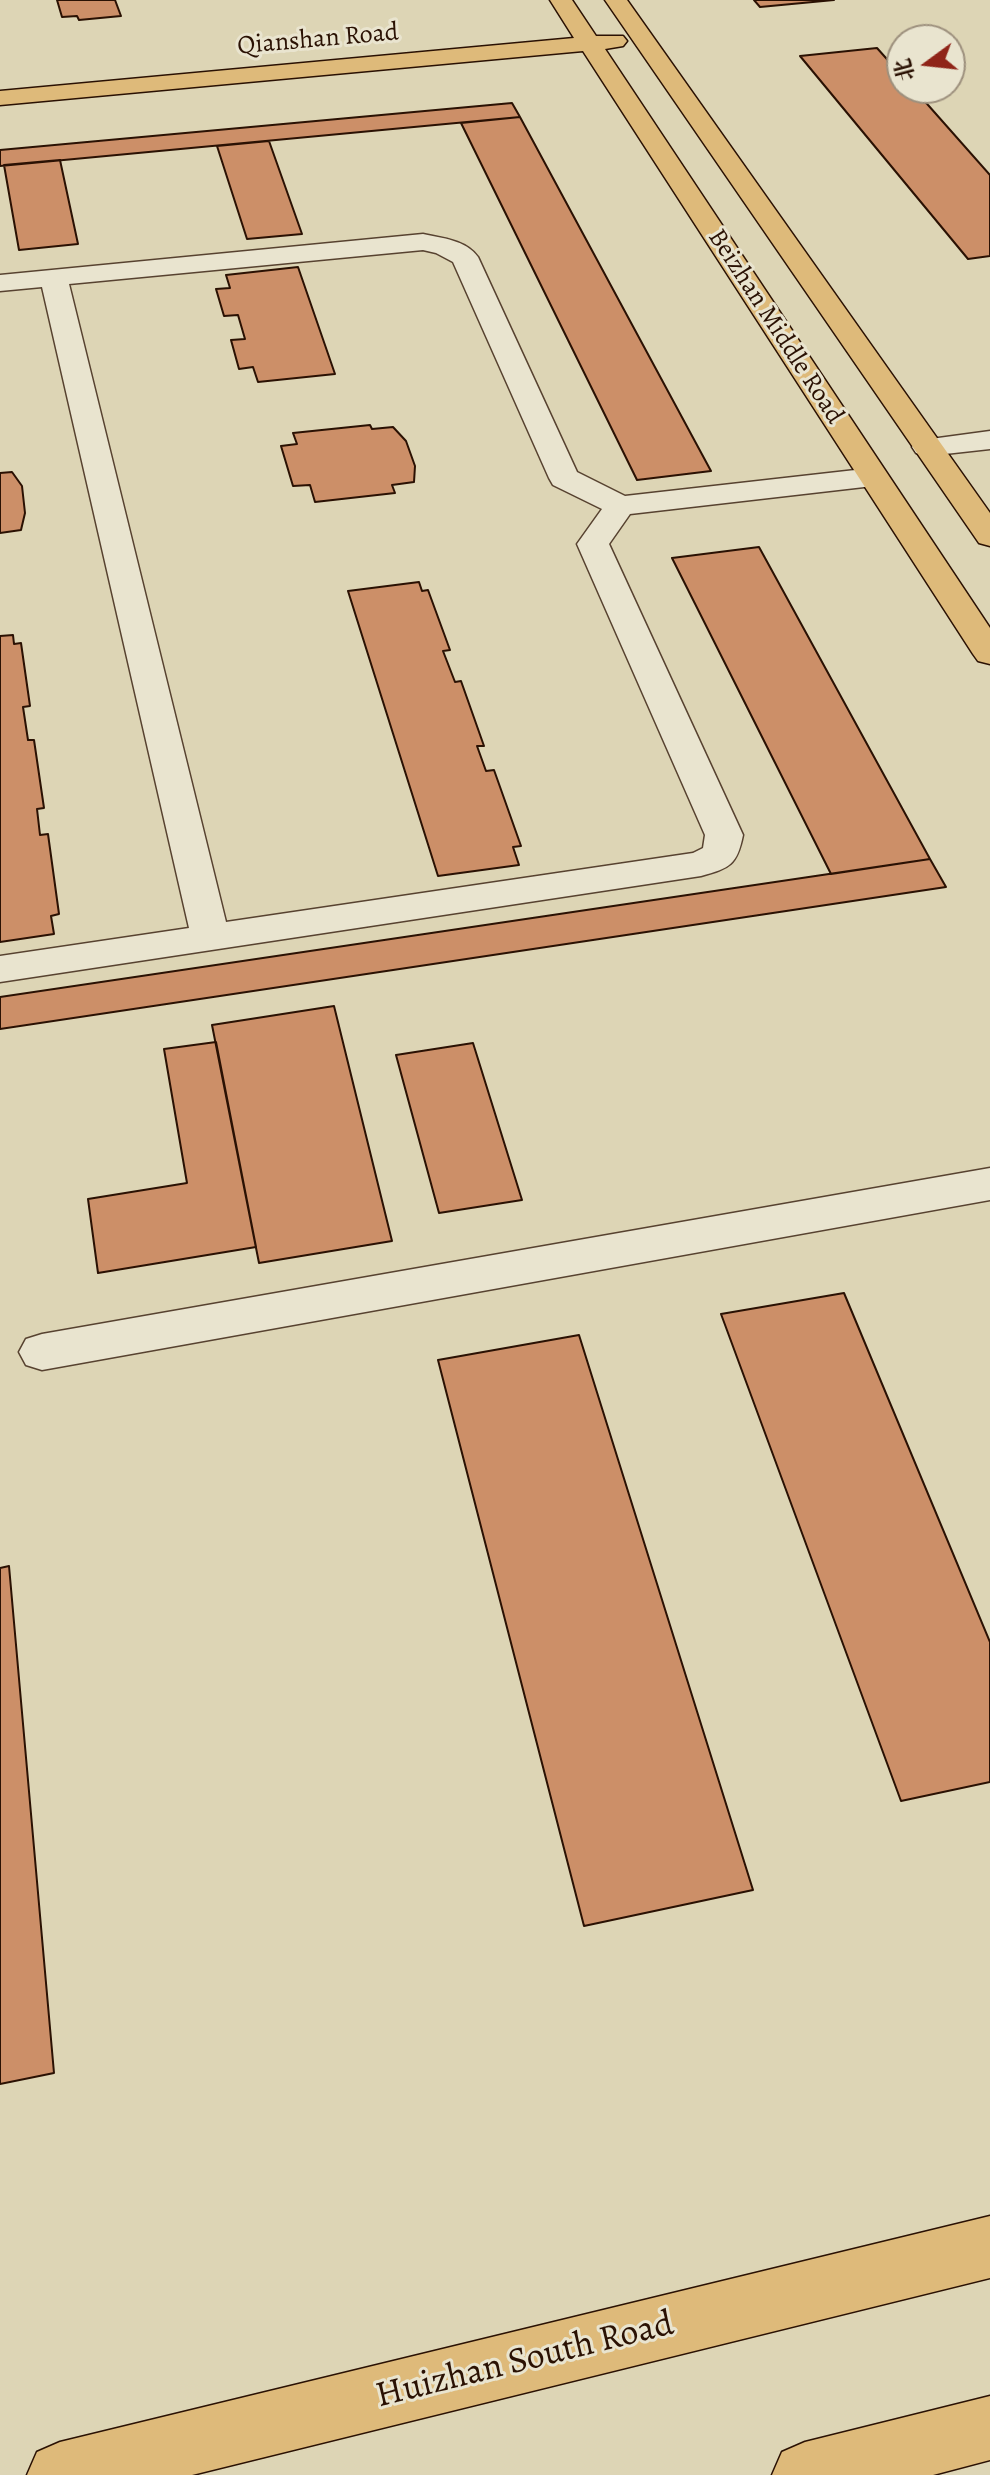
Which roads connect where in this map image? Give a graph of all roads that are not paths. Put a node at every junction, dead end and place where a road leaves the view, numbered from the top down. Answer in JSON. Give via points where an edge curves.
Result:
{"nodes":[{"id":1,"x":561,"y":0,"type":"edge"},
{"id":2,"x":629,"y":20,"type":"edge"},
{"id":3,"x":584,"y":35,"type":"junction"},
{"id":4,"x":0,"y":79,"type":"edge"},
{"id":5,"x":0,"y":98,"type":"edge"},
{"id":6,"x":54,"y":278,"type":"junction"},
{"id":7,"x":0,"y":283,"type":"edge"},
{"id":8,"x":990,"y":440,"type":"edge"},
{"id":9,"x":927,"y":447,"type":"junction"},
{"id":10,"x":873,"y":477,"type":"junction"},
{"id":11,"x":620,"y":506,"type":"junction"},
{"id":12,"x":990,"y":536,"type":"edge"},
{"id":13,"x":990,"y":654,"type":"edge"},
{"id":14,"x":210,"y":937,"type":"junction"},
{"id":15,"x":0,"y":969,"type":"edge"},
{"id":16,"x":990,"y":1184,"type":"edge"},
{"id":17,"x":42,"y":1352,"type":"dead end"},
{"id":18,"x":990,"y":2247,"type":"edge"},
{"id":19,"x":990,"y":2428,"type":"edge"},
{"id":20,"x":60,"y":2475,"type":"edge"},
{"id":21,"x":805,"y":2475,"type":"edge"}],
"edges":[{"from":1,"to":3,"type":"main road","name":"Beizhan Middle Road"},
{"from":2,"to":3,"type":"main road","name":"Qianshan Road"},
{"from":2,"to":9,"type":"main road","name":"Beizhan Middle Road"},
{"from":3,"to":4,"type":"main road","name":"Qianshan Road"},
{"from":3,"to":5,"type":"main road","name":"Qianshan Road"},
{"from":3,"to":10,"type":"main road","name":"Beizhan Middle Road"},
{"from":6,"to":7,"type":"street"},
{"from":6,"to":11,"type":"street","via":[[423,242],[444,246],[464,257],[564,478]]},
{"from":6,"to":14,"type":"street"},
{"from":8,"to":9,"type":"street"},
{"from":9,"to":12,"type":"main road","name":"Beizhan Middle Road"},
{"from":10,"to":11,"type":"street"},
{"from":10,"to":13,"type":"main road","name":"Beizhan Middle Road"},
{"from":11,"to":14,"type":"street","via":[[593,544],[724,835],[720,855],[701,864]]},
{"from":14,"to":15,"type":"street"},
{"from":16,"to":17,"type":"street"},
{"from":18,"to":20,"type":"main road","name":"Huizhan South Road"},
{"from":19,"to":21,"type":"main road"}]}
